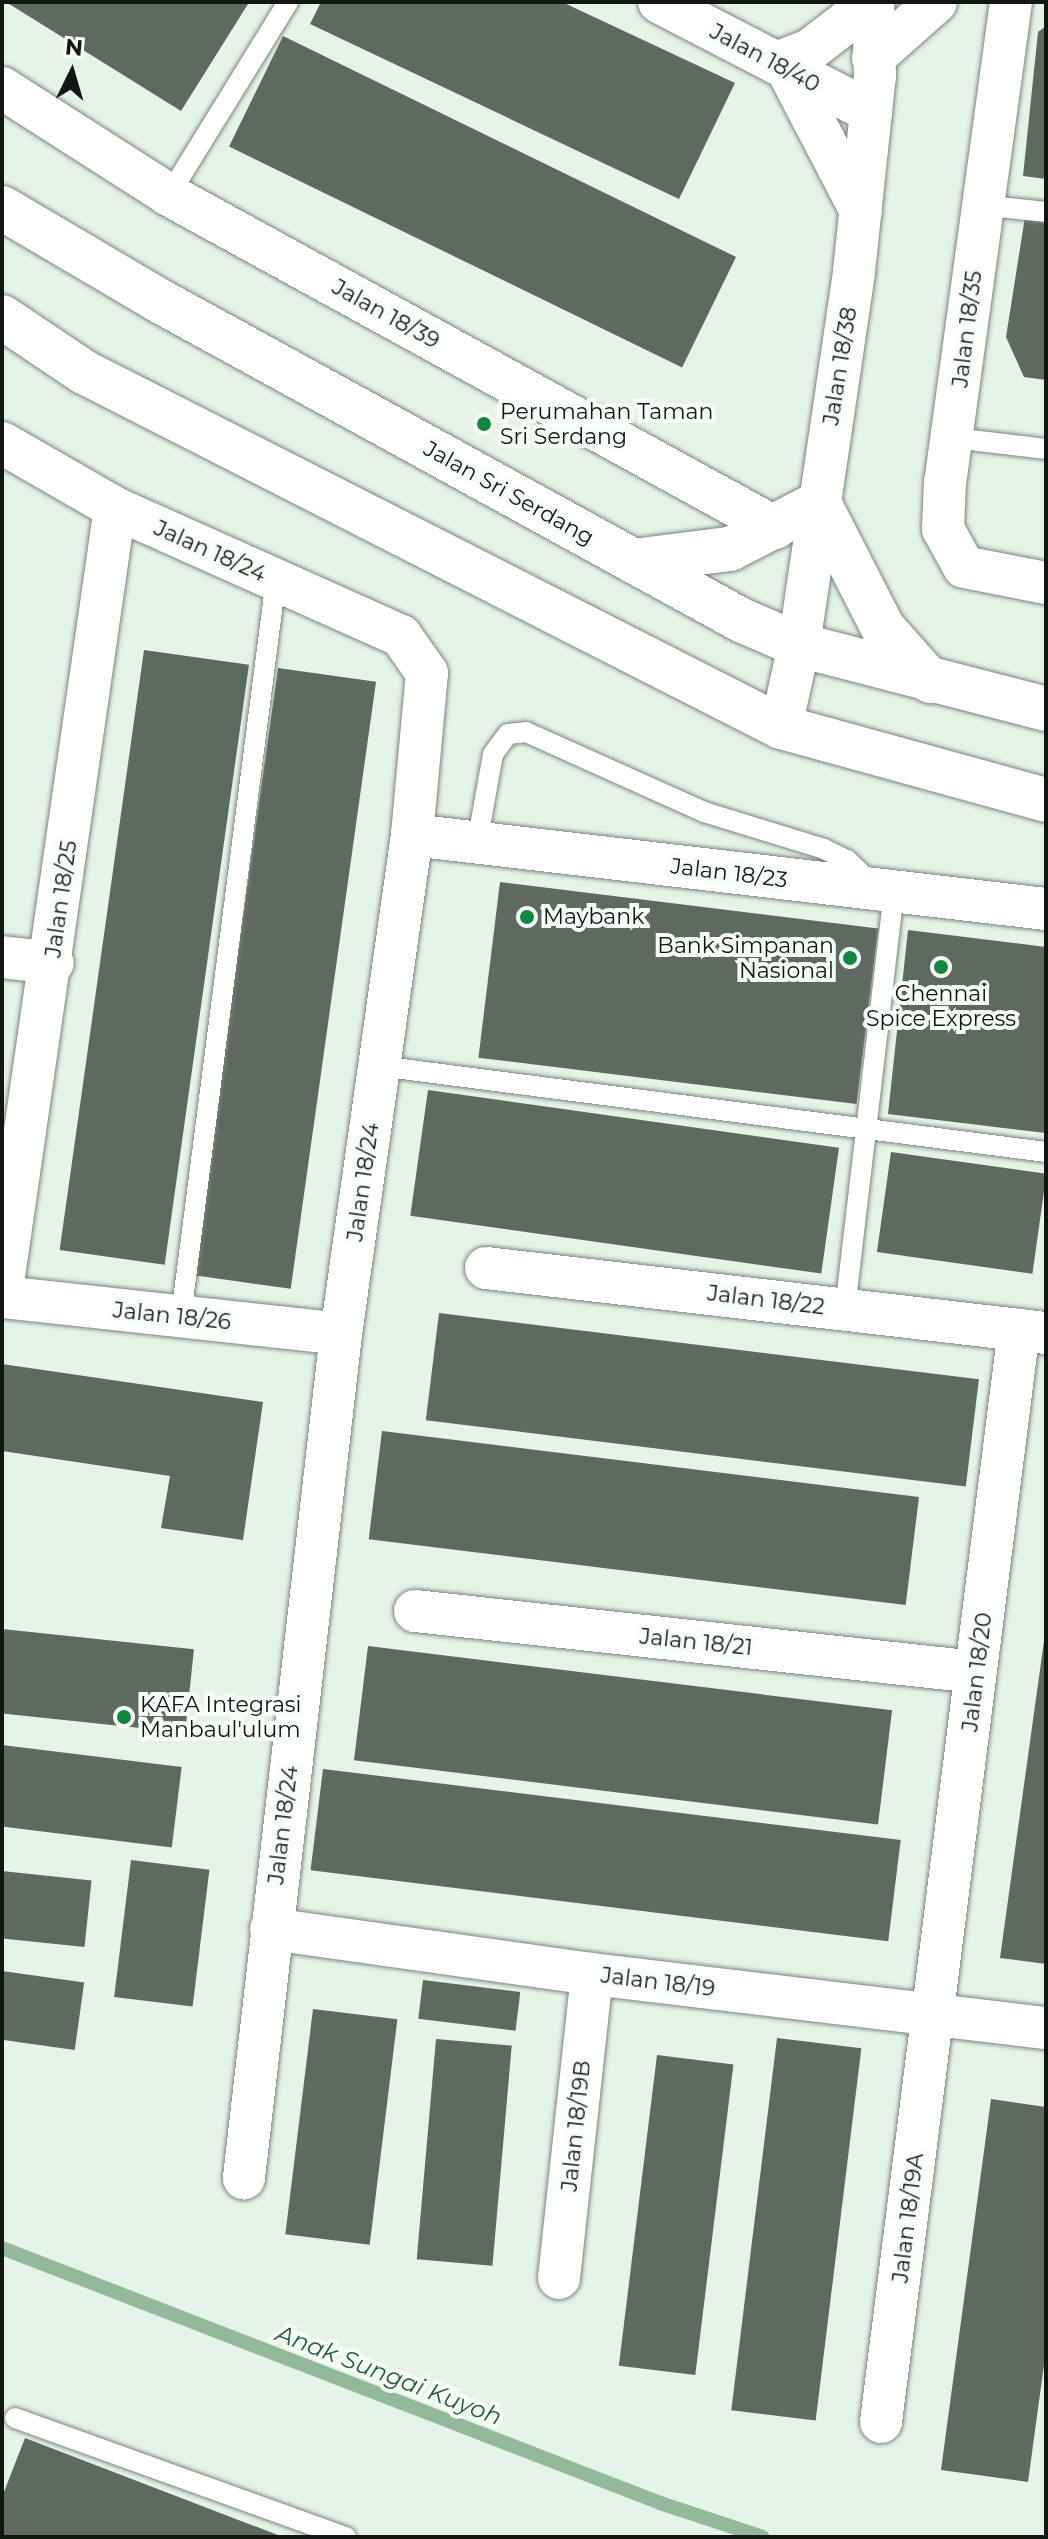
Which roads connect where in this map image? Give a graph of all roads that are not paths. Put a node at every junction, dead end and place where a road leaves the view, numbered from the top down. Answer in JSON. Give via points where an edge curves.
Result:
{"nodes":[{"id":1,"x":288,"y":2,"type":"edge"},
{"id":2,"x":659,"y":2,"type":"edge"},
{"id":3,"x":862,"y":2,"type":"edge"},
{"id":4,"x":873,"y":2,"type":"edge"},
{"id":5,"x":1011,"y":2,"type":"edge"},
{"id":6,"x":923,"y":9,"type":"edge"},
{"id":7,"x":873,"y":58,"type":"junction"},
{"id":8,"x":782,"y":67,"type":"junction"},
{"id":9,"x":2,"y":88,"type":"edge"},
{"id":10,"x":871,"y":112,"type":"junction"},
{"id":11,"x":169,"y":195,"type":"junction"},
{"id":12,"x":981,"y":205,"type":"junction"},
{"id":13,"x":2,"y":208,"type":"edge"},
{"id":14,"x":861,"y":211,"type":"junction"},
{"id":15,"x":1046,"y":212,"type":"edge"},
{"id":16,"x":2,"y":317,"type":"edge"},
{"id":17,"x":954,"y":438,"type":"junction"},
{"id":18,"x":2,"y":443,"type":"edge"},
{"id":19,"x":1046,"y":449,"type":"edge"},
{"id":20,"x":819,"y":503,"type":"junction"},
{"id":21,"x":115,"y":508,"type":"junction"},
{"id":22,"x":776,"y":528,"type":"junction"},
{"id":23,"x":633,"y":561,"type":"junction"},
{"id":24,"x":276,"y":580,"type":"junction"},
{"id":25,"x":1046,"y":583,"type":"edge"},
{"id":26,"x":799,"y":645,"type":"junction"},
{"id":27,"x":930,"y":681,"type":"junction"},
{"id":28,"x":1046,"y":709,"type":"edge"},
{"id":29,"x":781,"y":727,"type":"junction"},
{"id":30,"x":1046,"y":800,"type":"edge"},
{"id":31,"x":412,"y":835,"type":"junction"},
{"id":32,"x":477,"y":843,"type":"junction"},
{"id":33,"x":886,"y":890,"type":"junction"},
{"id":34,"x":1046,"y":909,"type":"edge"},
{"id":35,"x":2,"y":957,"type":"edge"},
{"id":36,"x":53,"y":963,"type":"junction"},
{"id":37,"x":379,"y":1066,"type":"junction"},
{"id":38,"x":866,"y":1129,"type":"junction"},
{"id":39,"x":1046,"y":1152,"type":"edge"},
{"id":40,"x":486,"y":1268,"type":"dead end"},
{"id":41,"x":2,"y":1290,"type":"edge"},
{"id":42,"x":2,"y":1297,"type":"edge"},
{"id":43,"x":845,"y":1309,"type":"junction"},
{"id":44,"x":181,"y":1316,"type":"junction"},
{"id":45,"x":1032,"y":1331,"type":"edge"},
{"id":46,"x":341,"y":1334,"type":"junction"},
{"id":47,"x":415,"y":1611,"type":"dead end"},
{"id":48,"x":976,"y":1672,"type":"junction"},
{"id":49,"x":271,"y":1929,"type":"junction"},
{"id":50,"x":592,"y":1974,"type":"junction"},
{"id":51,"x":935,"y":2014,"type":"junction"},
{"id":52,"x":1046,"y":2028,"type":"edge"},
{"id":53,"x":244,"y":2178,"type":"dead end"},
{"id":54,"x":559,"y":2278,"type":"dead end"},
{"id":55,"x":15,"y":2418,"type":"dead end"},
{"id":56,"x":881,"y":2422,"type":"dead end"},
{"id":57,"x":346,"y":2537,"type":"edge"}],
"edges":[{"from":1,"to":11,"type":"lane"},
{"from":2,"to":8,"type":"street","name":"Jalan 18/40"},
{"from":3,"to":8,"type":"street","via":[[849,20]]},
{"from":4,"to":7,"type":"street","name":"Jalan 18/38"},
{"from":5,"to":12,"type":"street","name":"Jalan 18/35"},
{"from":6,"to":7,"type":"street"},
{"from":7,"to":10,"type":"street","name":"Jalan 18/38"},
{"from":8,"to":10,"type":"street","name":"Jalan 18/40"},
{"from":8,"to":14,"type":"street"},
{"from":9,"to":11,"type":"street","name":"Jalan 18/39"},
{"from":10,"to":14,"type":"street","name":"Jalan 18/38"},
{"from":11,"to":22,"type":"street","name":"Jalan 18/39"},
{"from":12,"to":15,"type":"lane"},
{"from":12,"to":17,"type":"street","name":"Jalan 18/35"},
{"from":13,"to":23,"type":"street","name":"Jalan Sri Serdang","via":[[158,300]]},
{"from":14,"to":20,"type":"street","name":"Jalan 18/38"},
{"from":16,"to":29,"type":"street","via":[[84,372]]},
{"from":17,"to":19,"type":"lane"},
{"from":17,"to":25,"type":"street","name":"Jalan 18/35","via":[[943,529],[964,567]]},
{"from":18,"to":21,"type":"street","name":"Jalan 18/24"},
{"from":20,"to":22,"type":"street"},
{"from":20,"to":26,"type":"street","name":"Jalan 18/38"},
{"from":20,"to":27,"type":"street","via":[[883,628]]},
{"from":21,"to":24,"type":"street","name":"Jalan 18/24"},
{"from":21,"to":36,"type":"street","name":"Jalan 18/25"},
{"from":22,"to":23,"type":"street","via":[[730,549]]},
{"from":23,"to":26,"type":"street","name":"Jalan Sri Serdang"},
{"from":24,"to":31,"type":"street","name":"Jalan 18/24","via":[[401,636],[427,673]]},
{"from":24,"to":44,"type":"lane"},
{"from":26,"to":27,"type":"street","name":"Jalan Sri Serdang"},
{"from":26,"to":29,"type":"street","name":"Jalan 18/38"},
{"from":27,"to":28,"type":"street","name":"Jalan Sri Serdang"},
{"from":29,"to":30,"type":"street"},
{"from":31,"to":32,"type":"street","name":"Jalan 18/23"},
{"from":31,"to":37,"type":"street","name":"Jalan 18/24"},
{"from":32,"to":33,"type":"street","name":"Jalan 18/23"},
{"from":32,"to":33,"type":"lane","via":[[493,754],[508,734],[526,732],[704,812],[824,849]]},
{"from":33,"to":34,"type":"street","name":"Jalan 18/23"},
{"from":33,"to":38,"type":"lane"},
{"from":35,"to":36,"type":"street"},
{"from":36,"to":41,"type":"street","name":"Jalan 18/25"},
{"from":37,"to":38,"type":"lane"},
{"from":37,"to":46,"type":"street","name":"Jalan 18/24"},
{"from":38,"to":39,"type":"lane"},
{"from":38,"to":43,"type":"lane"},
{"from":40,"to":43,"type":"street","name":"Jalan 18/22"},
{"from":42,"to":44,"type":"street","name":"Jalan 18/26"},
{"from":43,"to":45,"type":"street","name":"Jalan 18/22"},
{"from":44,"to":46,"type":"street","name":"Jalan 18/26"},
{"from":45,"to":48,"type":"street","name":"Jalan 18/20"},
{"from":46,"to":49,"type":"street","name":"Jalan 18/24"},
{"from":47,"to":48,"type":"street","name":"Jalan 18/21"},
{"from":48,"to":51,"type":"street","name":"Jalan 18/20"},
{"from":49,"to":50,"type":"street","name":"Jalan 18/19"},
{"from":49,"to":53,"type":"street","name":"Jalan 18/24"},
{"from":50,"to":51,"type":"street","name":"Jalan 18/19"},
{"from":50,"to":54,"type":"street","name":"Jalan 18/19B"},
{"from":51,"to":52,"type":"street","name":"Jalan 18/19"},
{"from":51,"to":56,"type":"street","name":"Jalan 18/19A"},
{"from":55,"to":57,"type":"lane"}]}
